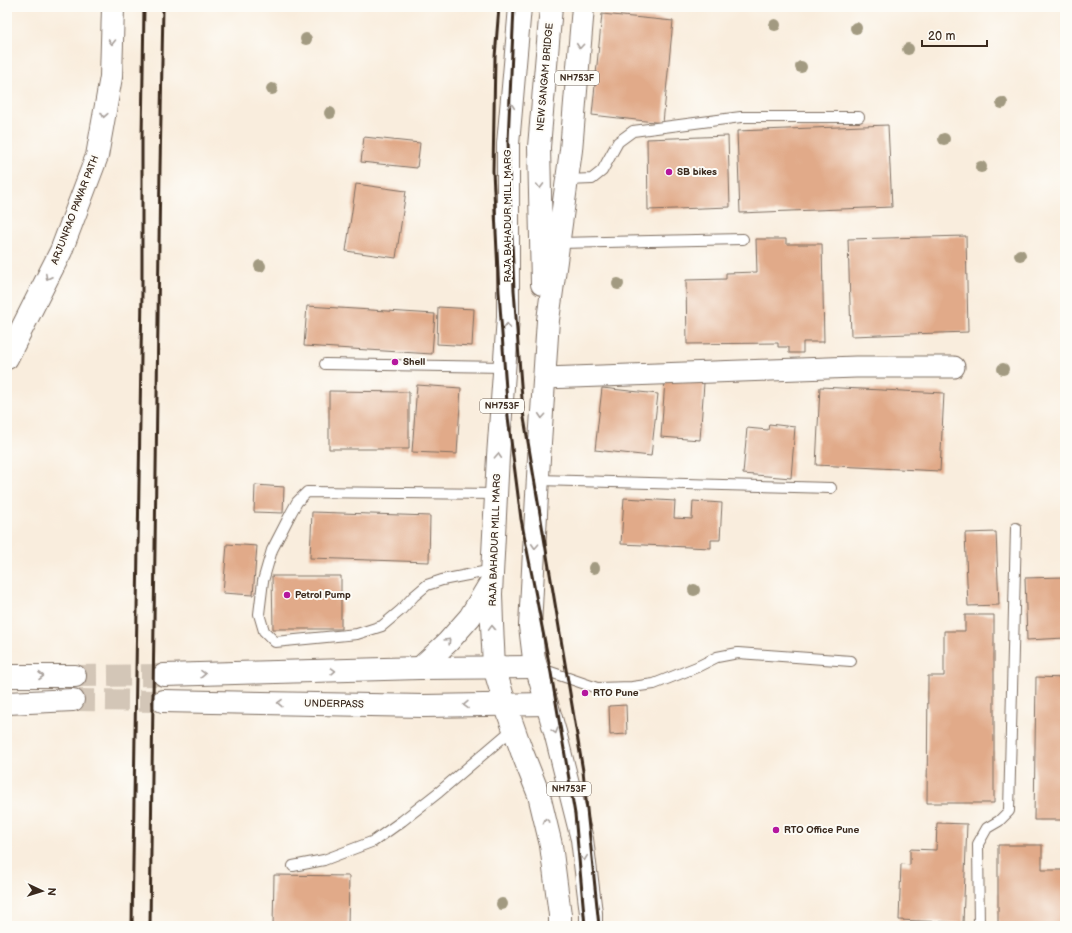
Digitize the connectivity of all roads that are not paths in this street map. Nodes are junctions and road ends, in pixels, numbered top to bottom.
1 (113, 7) edge
2 (520, 7) edge
3 (551, 7) edge
4 (583, 7) edge
5 (859, 117) dead end
6 (567, 180) junction
7 (508, 217) junction
8 (541, 220) junction
9 (743, 239) dead end
10 (559, 242) junction
11 (7, 358) edge
12 (325, 364) dead end
13 (504, 367) junction
14 (954, 367) dead end
15 (545, 378) junction
16 (538, 480) junction
17 (831, 488) dead end
18 (496, 494) junction
19 (1016, 528) dead end
20 (492, 575) junction
21 (851, 661) dead end
22 (494, 667) junction
23 (536, 667) junction
24 (420, 668) junction
25 (164, 675) tunnel mouth
26 (7, 676) edge
27 (75, 676) tunnel mouth
28 (73, 700) tunnel mouth
29 (163, 701) tunnel mouth
30 (7, 703) edge
31 (505, 704) junction
32 (547, 704) junction
33 (514, 728) junction
34 (293, 866) dead end
35 (560, 926) edge
36 (591, 926) edge
37 (979, 926) edge

1 -> 11 main road, ARJUNRAO PAWAR PATH
7 -> 2 main road, RAJA BAHADUR MILL MARG / NH753F
3 -> 8 main road, NEW SANGAM BRIDGE / NH753F
4 -> 6 main road, NH753F
5 - 6 lane
6 - 10 main road, NH753F
7 - 8 main road
13 -> 7 main road, RAJA BAHADUR MILL MARG / NH753F
8 - 15 main road, NH753F
9 - 10 lane
10 - 15 main road, NH753F
12 - 13 lane
18 -> 13 main road, RAJA BAHADUR MILL MARG / NH753F
14 - 15 street
15 -> 16 main road, NH753F
16 - 17 lane
16 -> 23 main road, NH753F
18 - 20 main road, RAJA BAHADUR MILL MARG / NH753F
18 - 20 lane
19 - 37 lane
22 -> 20 main road, RAJA BAHADUR MILL MARG / NH753F
24 -> 20 main road
21 - 23 lane
22 - 23 main road
22 - 24 main road
22 - 31 main road, RAJA BAHADUR MILL MARG / NH753F
23 - 32 main road, NH753F
25 -> 24 main road
26 -> 27 main road
28 - 30 main road
31 -> 29 main road, UNDERPASS
31 - 32 main road, UNDERPASS
31 - 33 main road, RAJA BAHADUR MILL MARG / NH753F
32 -> 36 main road, NH753F
33 - 34 lane
35 -> 33 main road, RAJA BAHADUR MILL MARG / NH753F

